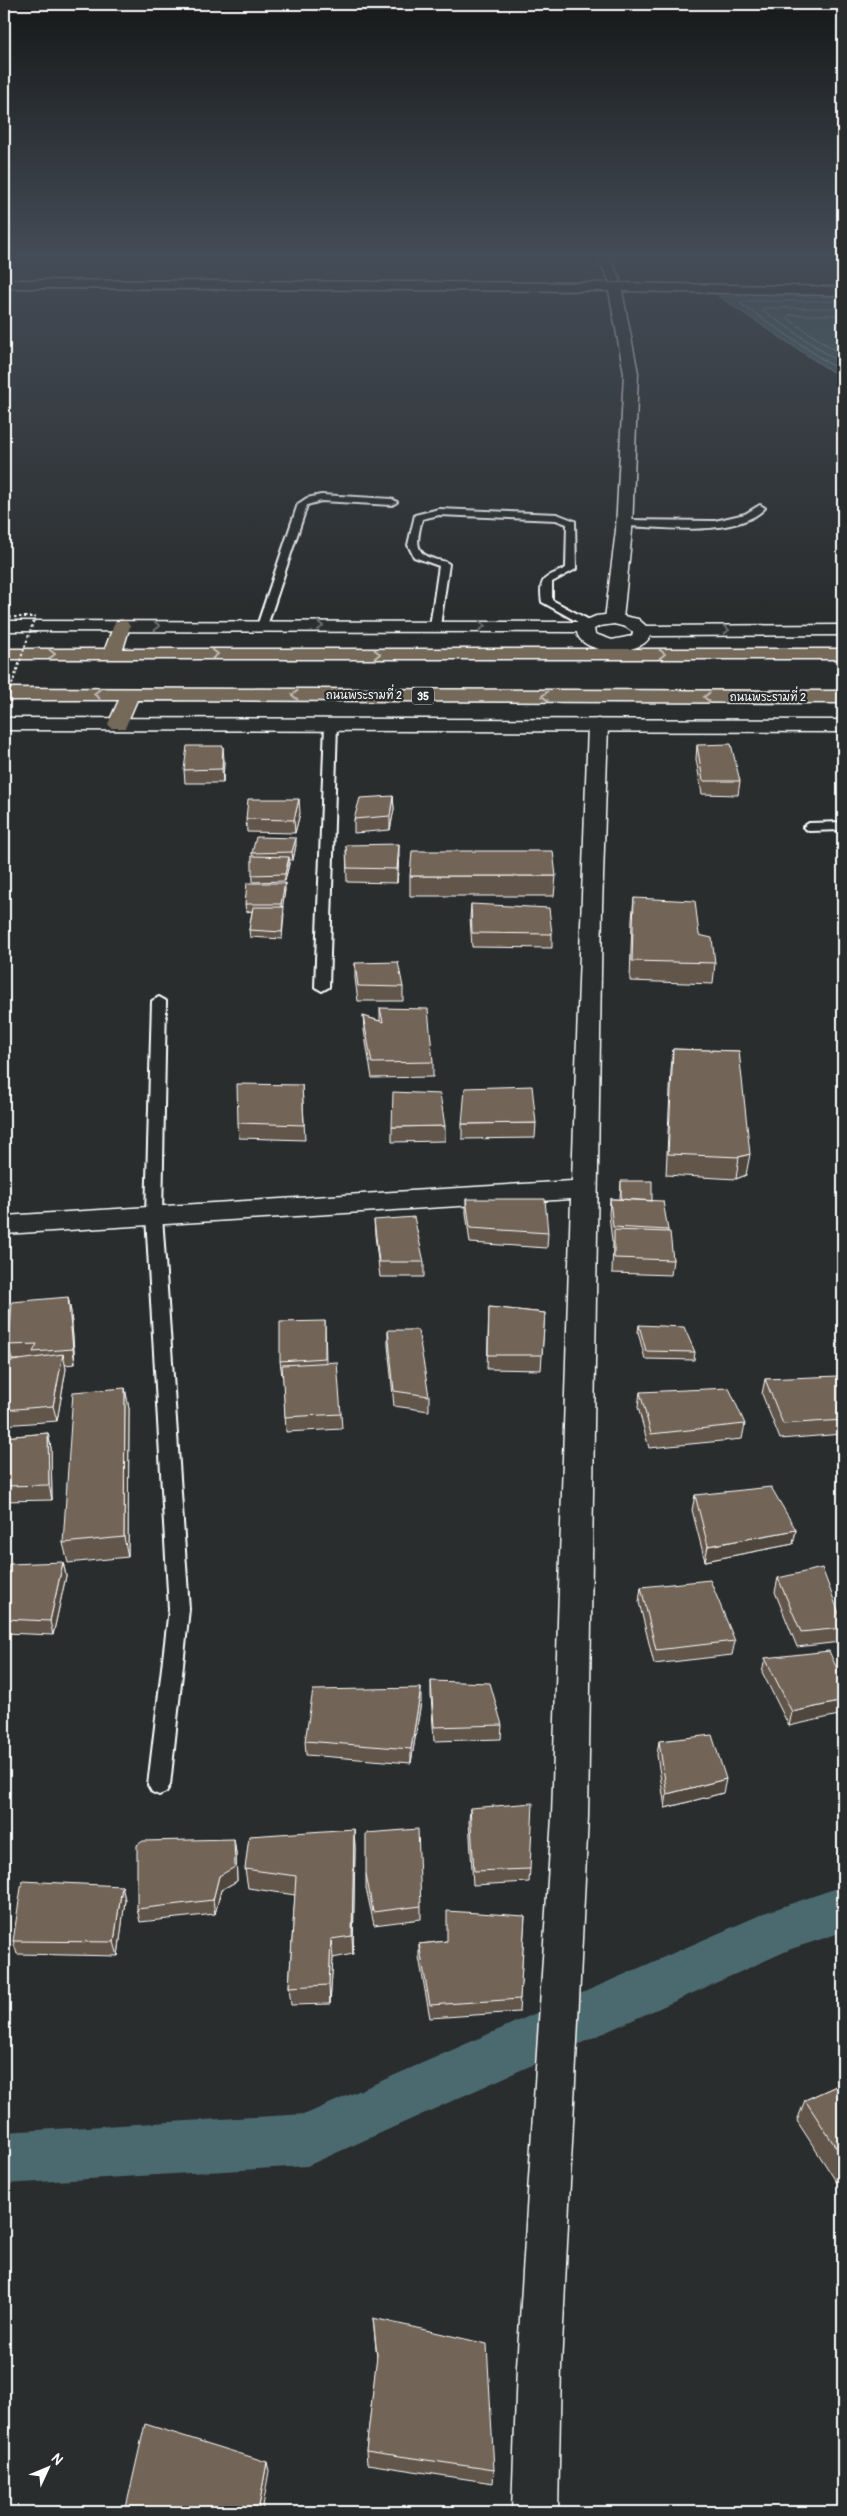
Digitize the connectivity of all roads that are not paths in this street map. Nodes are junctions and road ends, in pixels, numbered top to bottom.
1 (631, 374) edge
2 (392, 502) dead end
3 (760, 508) dead end
4 (624, 522) junction
5 (614, 619) junction
6 (4, 626) edge
7 (121, 626) junction
8 (262, 626) junction
9 (435, 626) junction
10 (587, 626) junction
11 (642, 630) junction
12 (843, 630) edge
13 (624, 649) junction
14 (4, 654) edge
15 (112, 654) junction
16 (843, 654) edge
17 (4, 694) edge
18 (130, 694) junction
19 (843, 697) edge
20 (4, 724) edge
21 (118, 724) junction
22 (331, 724) junction
23 (598, 725) junction
24 (843, 726) edge
25 (843, 826) edge
26 (809, 827) dead end
27 (322, 987) dead end
28 (159, 1001) dead end
29 (584, 1189) junction
30 (154, 1216) junction
31 (4, 1225) edge
32 (159, 1785) dead end
33 (534, 2512) edge

1 - 4 street
2 - 8 lane
3 - 4 lane
4 - 5 street
5 - 10 street
5 - 11 street
6 - 7 street
7 -> 8 street
7 - 15 highway
8 -> 9 street
9 -> 10 street
9 - 10 lane
10 - 13 street
11 -> 12 street
11 - 13 street
15 -> 13 highway
13 -> 16 highway
14 -> 15 highway
18 -> 17 highway, ถนนพระรามที่ 2 / 35
19 -> 18 highway, ถนนพระรามที่ 2 / 35
18 - 21 highway
20 - 21 street
21 - 22 street
22 - 23 street
22 - 27 lane
23 - 24 street
23 - 29 street
25 - 26 lane
28 - 30 lane
29 - 30 street
29 - 33 street
30 - 31 street
30 - 32 lane

